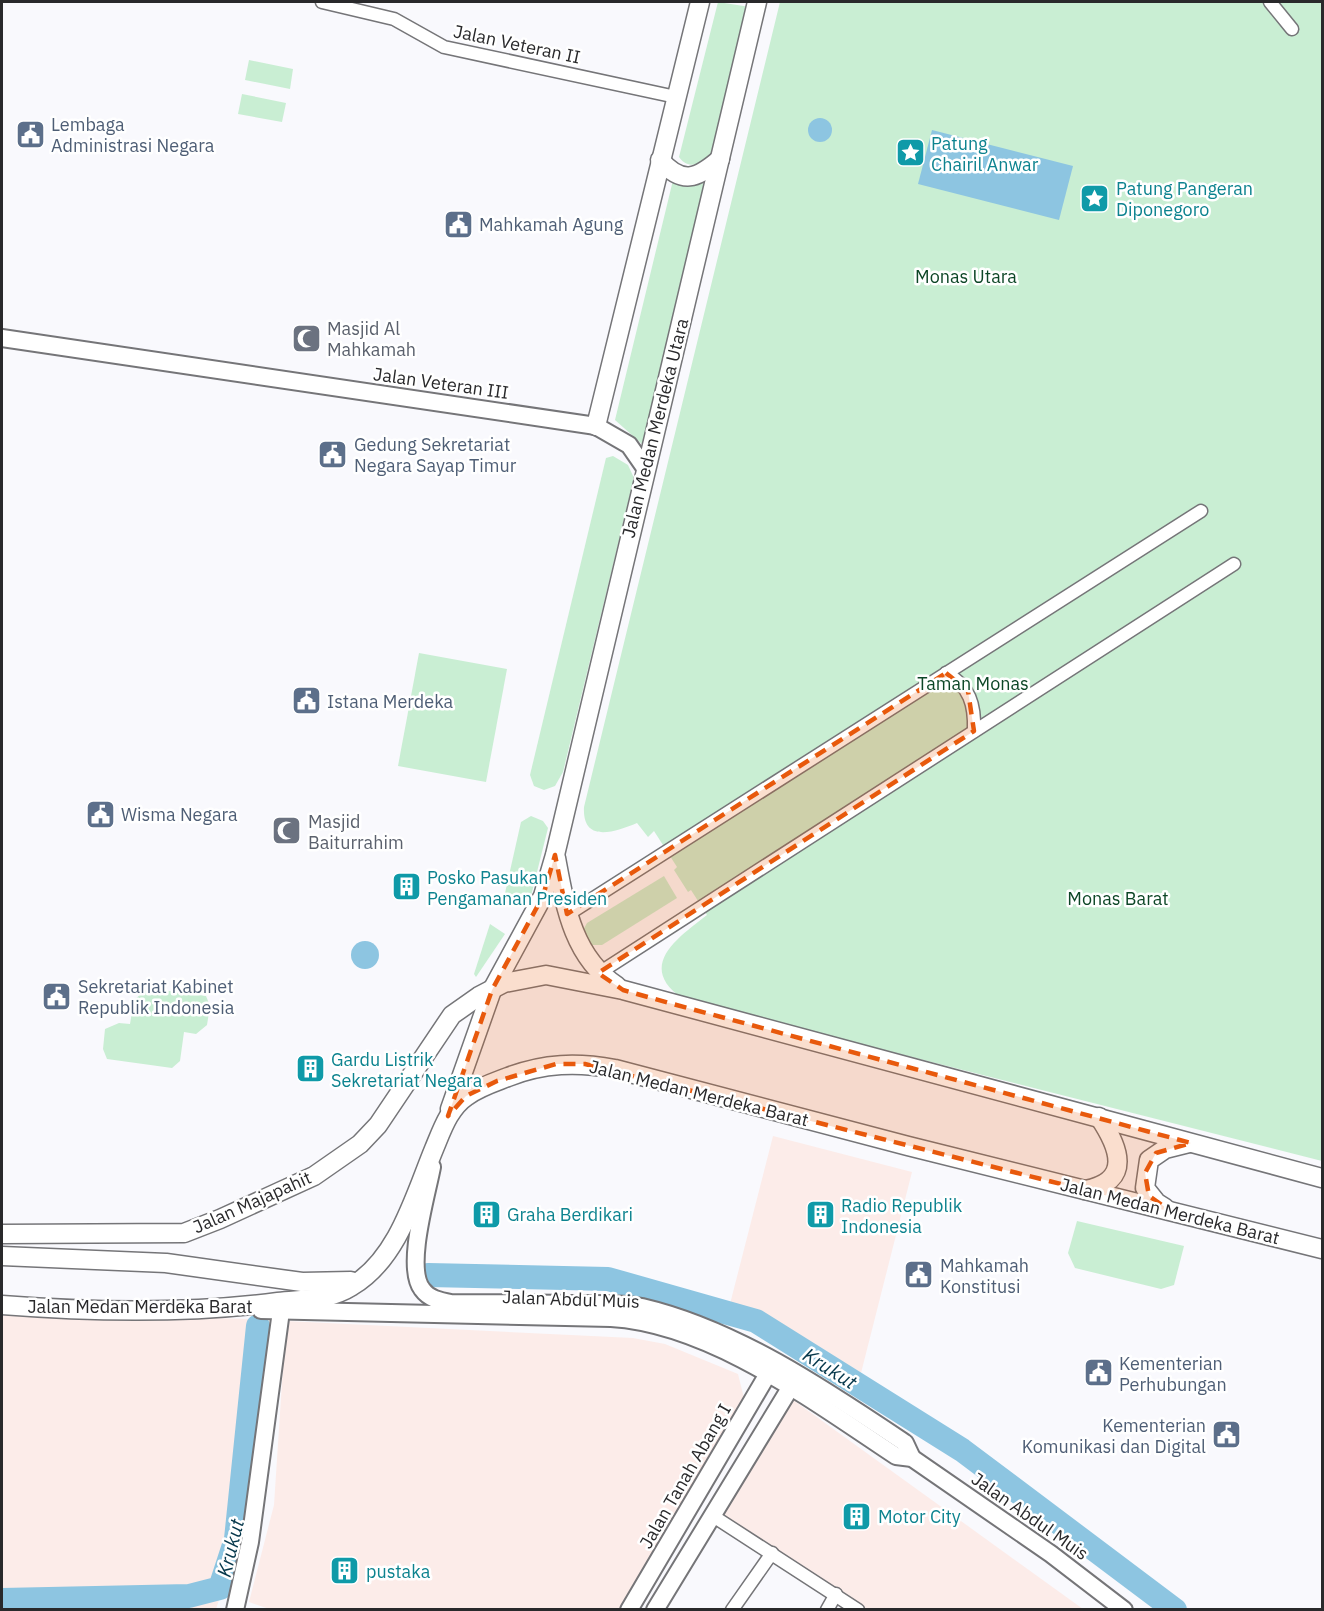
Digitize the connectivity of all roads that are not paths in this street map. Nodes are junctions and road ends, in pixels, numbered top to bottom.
1 (322, 2) edge
2 (700, 2) edge
3 (757, 2) edge
4 (1270, 2) edge
5 (1292, 29) dead end
6 (676, 97) junction
7 (660, 159) junction
8 (720, 159) junction
9 (2, 338) edge
10 (596, 426) junction
11 (645, 468) junction
12 (1201, 511) dead end
13 (1234, 564) dead end
14 (946, 674) junction
15 (974, 731) junction
16 (555, 855) junction
17 (567, 915) junction
18 (599, 973) junction
19 (492, 990) junction
20 (623, 990) junction
21 (448, 1116) junction
22 (1099, 1117) junction
23 (437, 1142) junction
24 (1191, 1143) junction
25 (1323, 1178) edge
26 (1084, 1190) junction
27 (1172, 1212) junction
28 (2, 1234) edge
29 (1323, 1249) edge
30 (2, 1256) edge
31 (364, 1278) junction
32 (2, 1305) edge
33 (230, 1309) junction
34 (281, 1311) junction
35 (771, 1369) junction
36 (794, 1381) junction
37 (713, 1516) junction
38 (772, 1553) junction
39 (836, 1594) junction
40 (235, 1610) edge
41 (629, 1610) edge
42 (655, 1610) edge
43 (732, 1610) edge
44 (827, 1610) edge
45 (858, 1610) edge
46 (1124, 1610) edge

1 - 6 street, Jalan Veteran II
2 - 6 main road
3 - 8 main road, Jalan Medan Merdeka Utara
4 - 5 street
6 - 7 main road
7 - 8 main road
7 - 10 main road
8 - 11 main road, Jalan Medan Merdeka Utara
9 - 10 street, Jalan Veteran III
10 - 11 street, Jalan Veteran III
11 - 16 main road, Jalan Medan Merdeka Utara
12 - 14 street
13 - 15 street
14 - 15 street
14 - 17 street
15 - 18 street
16 - 17 main road
16 - 19 main road, Jalan Majapahit
17 - 18 main road
18 - 20 main road
19 - 20 main road
19 - 21 main road, Jalan Majapahit
19 - 28 main road, Jalan Majapahit
20 - 22 main road
21 - 23 main road, Jalan Medan Merdeka Barat
21 - 26 main road, Jalan Medan Merdeka Barat
22 - 24 main road
22 - 26 main road
23 - 31 main road, Jalan Medan Merdeka Barat
23 - 35 street, Jalan Abdul Muis
24 - 25 main road
24 - 27 main road
26 - 27 main road, Jalan Medan Merdeka Barat
27 - 29 main road, Jalan Medan Merdeka Barat
30 - 31 main road
31 - 33 main road, Jalan Medan Merdeka Barat
32 - 33 main road, Jalan Medan Merdeka Barat
33 - 34 street, Jalan Abdul Muis
34 - 35 street, Jalan Abdul Muis
34 - 40 street
35 - 36 street, Jalan Abdul Muis
35 - 41 street, Jalan Tanah Abang I
36 - 37 street
36 - 46 street, Jalan Abdul Muis
37 - 38 street
37 - 42 street
38 - 39 street
38 - 43 street
39 - 44 street
39 - 45 street

